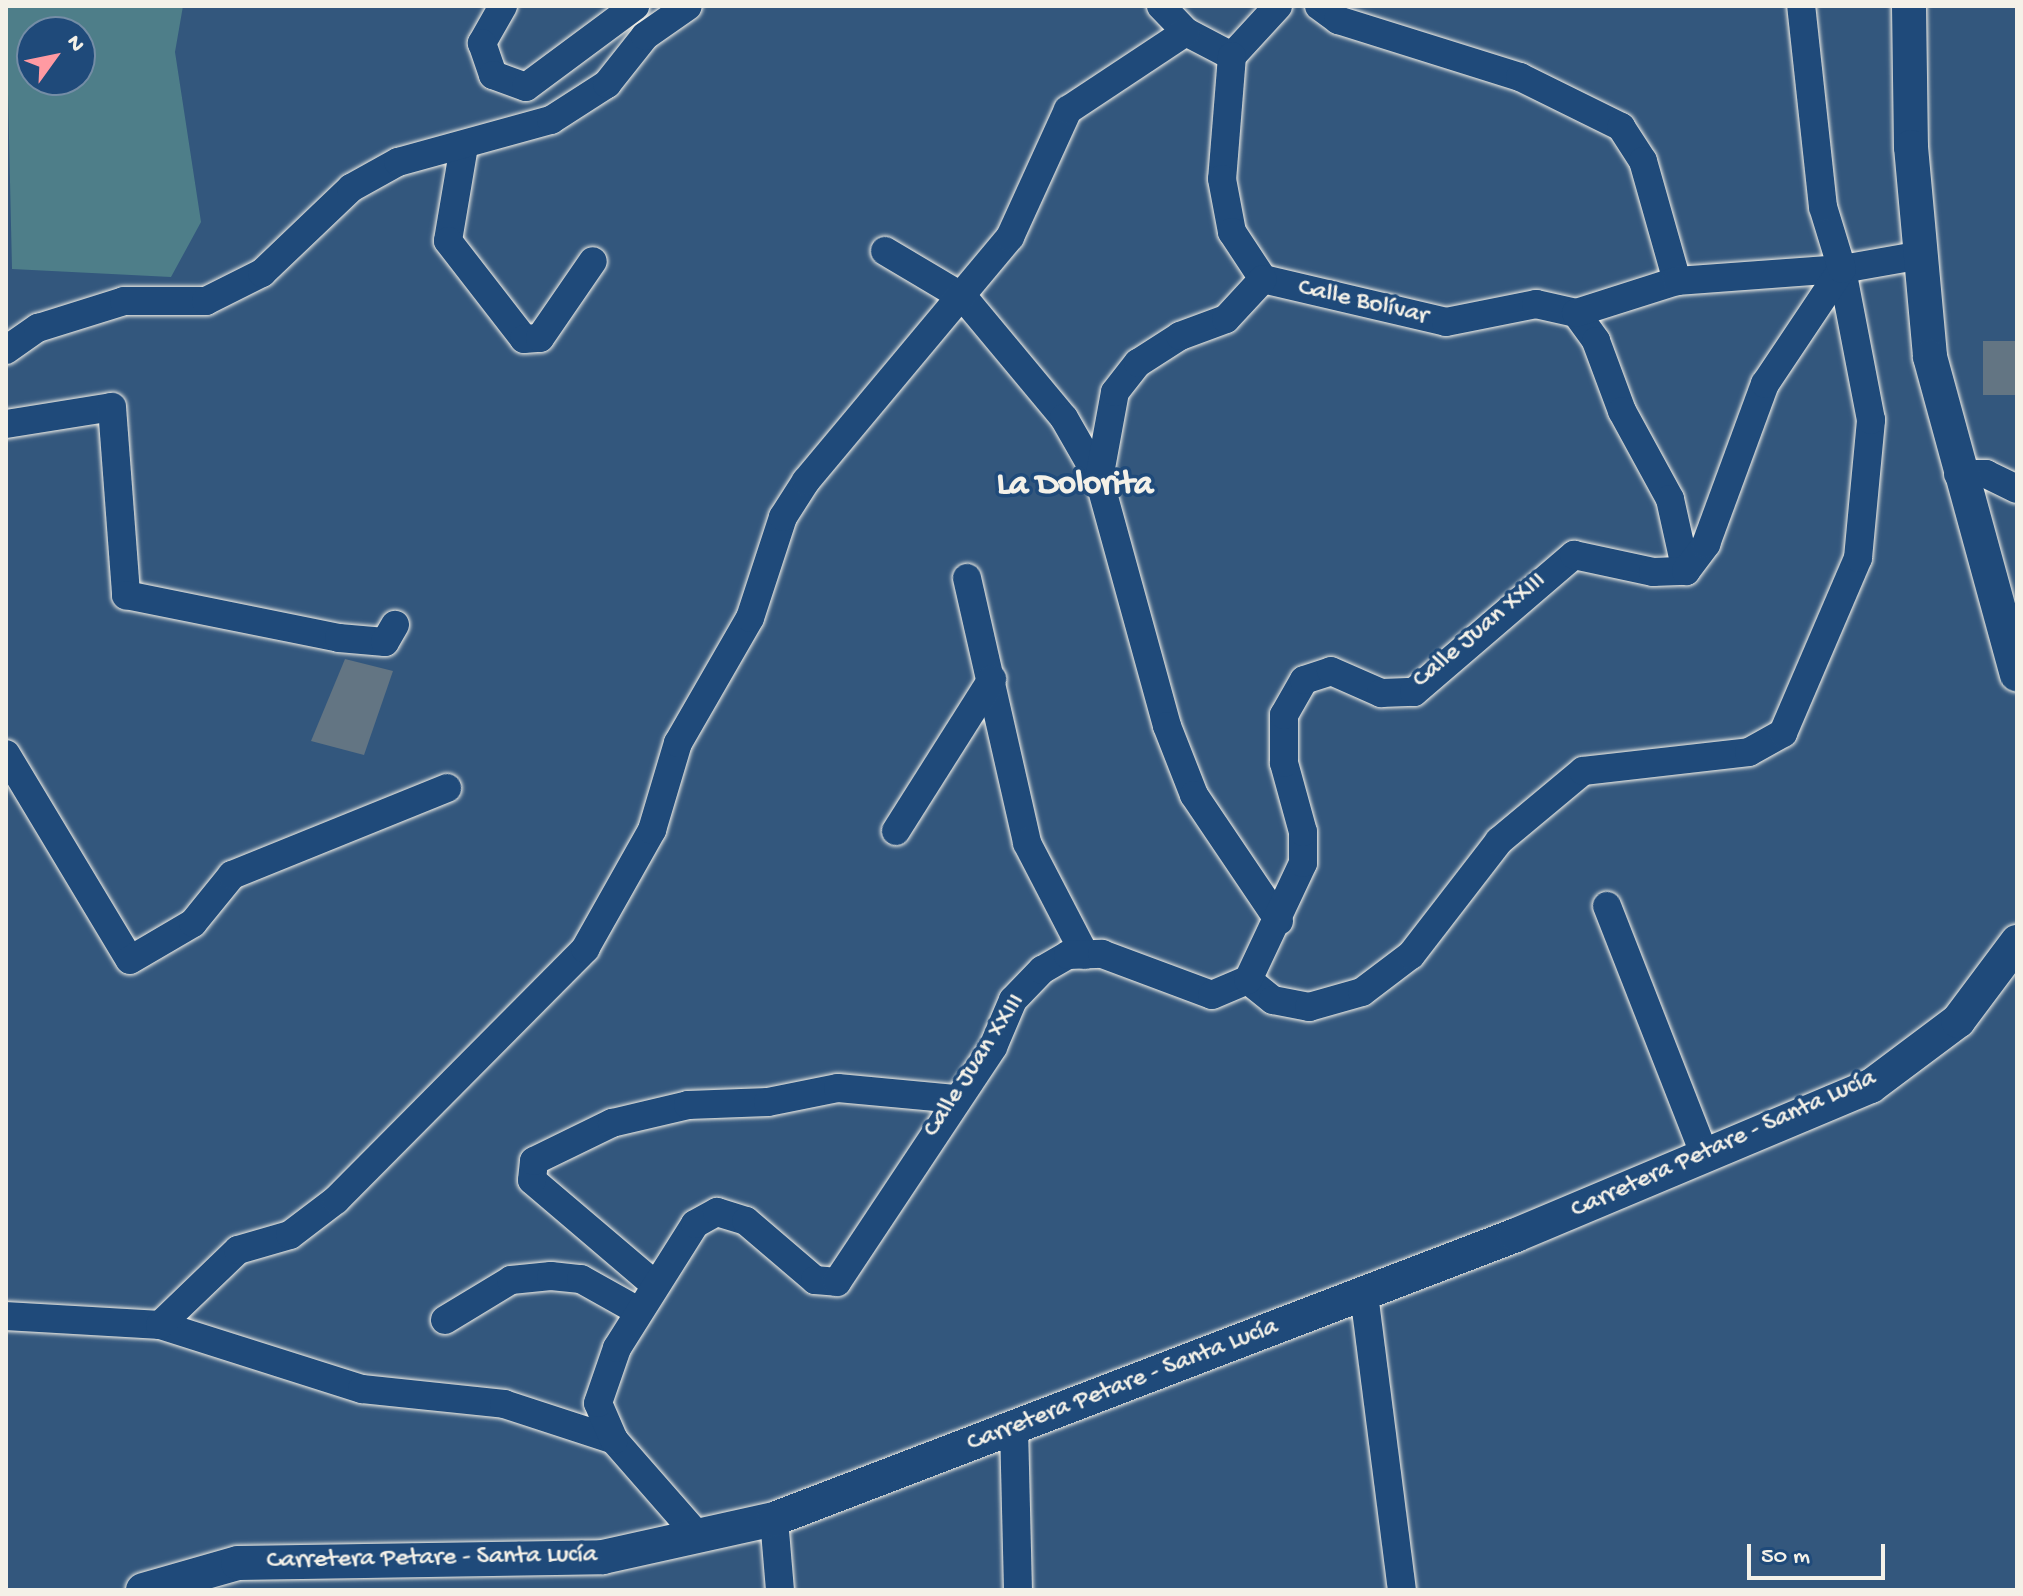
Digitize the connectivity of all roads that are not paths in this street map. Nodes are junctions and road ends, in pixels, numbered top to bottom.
1 (503, 6) edge
2 (635, 6) edge
3 (688, 6) edge
4 (1161, 6) edge
5 (1278, 6) edge
6 (1319, 6) edge
7 (1801, 6) edge
8 (1909, 6) edge
9 (1186, 32) junction
10 (1232, 56) junction
11 (464, 146) junction
12 (885, 251) dead end
13 (1921, 255) junction
14 (593, 261) dead end
15 (1842, 269) junction
16 (1263, 279) junction
17 (1677, 281) junction
18 (964, 298) junction
19 (1576, 313) junction
20 (6, 350) edge
21 (6, 424) edge
22 (1958, 474) junction
23 (1099, 479) junction
24 (2017, 489) edge
25 (1686, 571) junction
26 (967, 578) dead end
27 (395, 625) dead end
28 (2017, 674) edge
29 (992, 679) junction
30 (6, 754) edge
31 (447, 788) dead end
32 (896, 831) dead end
33 (1607, 906) dead end
34 (1279, 921) junction
35 (2017, 942) edge
36 (1085, 955) junction
37 (1248, 980) junction
38 (957, 1099) junction
39 (1705, 1156) junction
40 (654, 1284) junction
41 (1364, 1294) junction
42 (638, 1311) junction
43 (6, 1316) edge
44 (445, 1320) dead end
45 (160, 1325) junction
46 (1014, 1427) junction
47 (614, 1440) junction
48 (774, 1519) junction
49 (698, 1536) junction
50 (143, 1590) edge
51 (780, 1590) edge
52 (1018, 1590) edge
53 (1402, 1590) edge

1 - 2 street
3 - 11 street
4 - 9 street
5 - 10 street
6 - 17 street
7 - 15 street
8 - 13 main road
9 - 10 street
9 - 18 street
10 - 16 street, Calle Bolívar
11 - 14 street
11 - 20 street
12 - 18 street
13 - 15 street
13 - 22 main road
15 - 17 street
15 - 25 street
15 - 37 street
16 - 19 street, Calle Bolívar
16 - 23 street
17 - 19 street
18 - 23 street
18 - 45 street
19 - 25 street
21 - 27 street
22 - 24 street
22 - 28 main road
23 - 34 street
25 - 34 street, Calle Juan XXIII
26 - 29 street
29 - 32 street
29 - 36 street
30 - 31 street
33 - 39 street
34 - 37 street, Calle Juan XXIII
35 - 39 main road, Carretera Petare - Santa Lucía
36 - 37 street, Calle Juan XXIII
36 - 38 street, Calle Juan XXIII
38 - 40 street, Calle Juan XXIII
38 - 40 street
39 - 41 main road, Carretera Petare - Santa Lucía
40 - 42 street, Calle Juan XXIII
41 - 46 main road, Carretera Petare - Santa Lucía
41 - 53 street
42 - 44 street
42 - 47 street, Calle Juan XXIII
43 - 45 street
45 - 47 street
46 - 48 main road, Carretera Petare - Santa Lucía
46 - 52 street
47 - 49 street, Calle Juan XXIII
48 - 49 main road, Carretera Petare - Santa Lucía
48 - 51 street
49 - 50 main road, Carretera Petare - Santa Lucía

